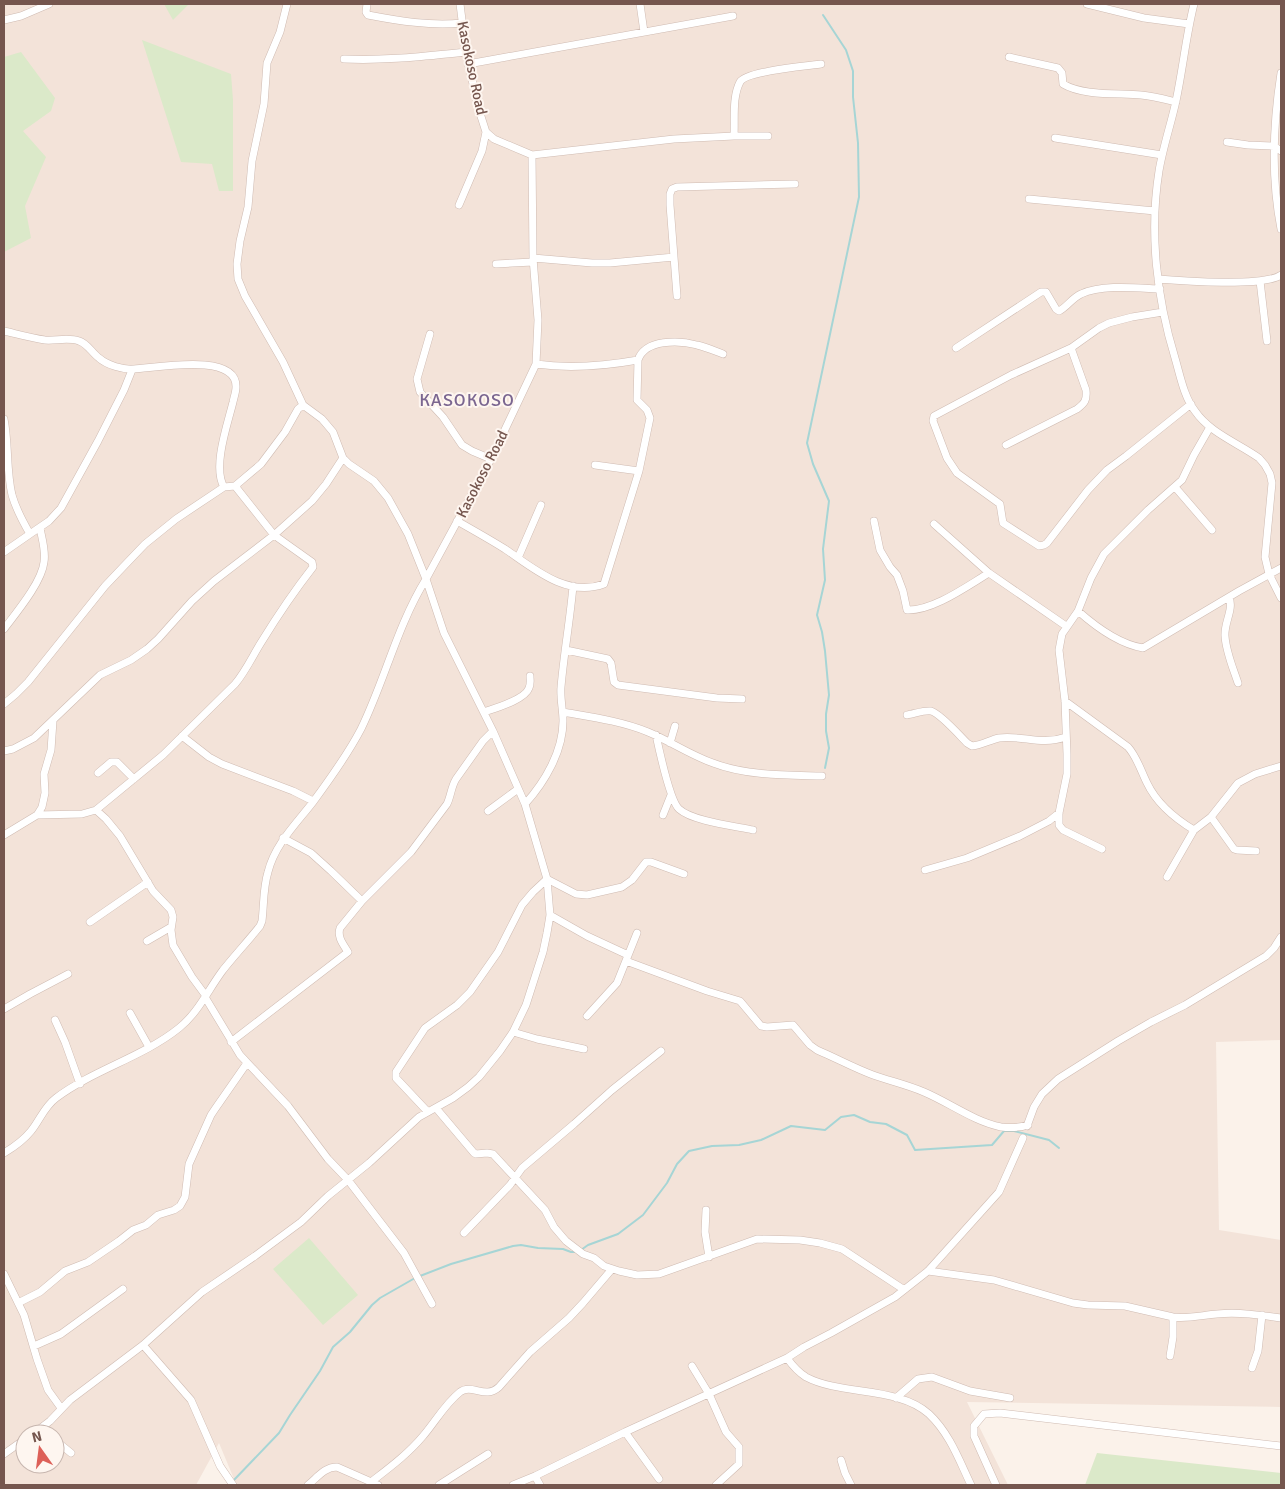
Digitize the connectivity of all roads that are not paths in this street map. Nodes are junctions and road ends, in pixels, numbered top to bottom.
1 (49, 4) edge
2 (287, 4) edge
3 (367, 4) edge
4 (460, 4) edge
5 (640, 4) edge
6 (1087, 4) edge
7 (1194, 4) edge
8 (733, 16) dead end
9 (4, 20) edge
10 (462, 23) junction
11 (1189, 24) junction
12 (644, 32) junction
13 (466, 52) junction
14 (1009, 56) dead end
15 (344, 59) dead end
16 (468, 64) junction
17 (821, 64) dead end
18 (1281, 73) edge
19 (1280, 94) edge
20 (1176, 102) junction
21 (486, 132) junction
22 (734, 136) junction
23 (768, 136) dead end
24 (1055, 138) dead end
25 (1227, 142) dead end
26 (1274, 146) junction
27 (1281, 151) edge
28 (532, 155) junction
29 (1162, 155) junction
30 (795, 184) dead end
31 (1030, 199) dead end
32 (459, 205) dead end
33 (1155, 211) junction
34 (1281, 229) edge
35 (674, 257) junction
36 (533, 260) junction
37 (496, 264) dead end
38 (1281, 275) edge
39 (1158, 279) junction
40 (1260, 281) junction
41 (1160, 289) junction
42 (677, 296) dead end
43 (1163, 312) junction
44 (4, 331) edge
45 (430, 334) dead end
46 (1267, 341) dead end
47 (956, 348) dead end
48 (1071, 348) junction
49 (723, 354) dead end
50 (638, 360) junction
51 (536, 364) junction
52 (132, 370) junction
53 (1191, 404) junction
54 (303, 405) junction
55 (4, 418) edge
56 (1210, 427) junction
57 (1006, 445) dead end
58 (6, 449) edge
59 (343, 458) junction
60 (491, 459) junction
61 (595, 465) dead end
62 (640, 470) junction
63 (235, 486) junction
64 (224, 487) junction
65 (1175, 487) junction
66 (541, 505) dead end
67 (457, 521) junction
68 (874, 521) dead end
69 (934, 524) dead end
70 (40, 528) junction
71 (1212, 530) dead end
72 (30, 534) junction
73 (274, 536) junction
74 (4, 552) edge
75 (518, 558) junction
76 (1281, 568) edge
77 (988, 573) junction
78 (1269, 574) junction
79 (426, 579) junction
80 (573, 586) junction
81 (1229, 596) junction
82 (1281, 598) edge
83 (1078, 611) junction
84 (1066, 626) junction
85 (4, 629) edge
86 (566, 650) junction
87 (530, 676) dead end
88 (1238, 683) dead end
89 (742, 699) dead end
90 (1065, 701) junction
91 (4, 704) edge
92 (484, 712) junction
93 (563, 712) junction
94 (907, 716) dead end
95 (53, 721) junction
96 (675, 726) dead end
97 (493, 731) junction
98 (656, 735) junction
99 (182, 736) junction
100 (1066, 737) junction
101 (670, 743) junction
102 (4, 751) edge
103 (1281, 766) edge
104 (98, 773) dead end
105 (822, 776) dead end
106 (134, 779) junction
107 (518, 790) junction
108 (671, 795) junction
109 (313, 801) junction
110 (525, 804) junction
111 (96, 810) junction
112 (488, 811) dead end
113 (1059, 812) junction
114 (37, 815) junction
115 (663, 815) dead end
116 (1211, 818) junction
117 (753, 830) dead end
118 (1194, 830) junction
119 (4, 835) edge
120 (283, 838) junction
121 (1102, 849) dead end
122 (1256, 851) dead end
123 (925, 870) dead end
124 (684, 874) dead end
125 (1167, 878) dead end
126 (547, 879) junction
127 (148, 882) junction
128 (362, 902) junction
129 (550, 915) junction
130 (90, 922) dead end
131 (171, 926) junction
132 (636, 933) dead end
133 (1281, 937) edge
134 (147, 941) dead end
135 (627, 958) junction
136 (68, 974) dead end
137 (205, 997) junction
138 (4, 1009) edge
139 (130, 1013) dead end
140 (587, 1016) dead end
141 (55, 1020) dead end
142 (513, 1032) junction
143 (231, 1042) junction
144 (150, 1047) junction
145 (584, 1049) dead end
146 (661, 1051) dead end
147 (247, 1063) junction
148 (80, 1084) junction
149 (436, 1108) junction
150 (427, 1112) junction
151 (1023, 1138) dead end
152 (4, 1153) edge
153 (515, 1177) junction
154 (348, 1180) junction
155 (706, 1210) dead end
156 (464, 1232) dead end
157 (709, 1257) junction
158 (612, 1269) junction
159 (928, 1272) junction
160 (4, 1274) edge
161 (123, 1289) dead end
162 (903, 1289) junction
163 (18, 1303) junction
164 (432, 1304) dead end
165 (1262, 1315) junction
166 (1173, 1317) junction
167 (1281, 1318) edge
168 (143, 1345) junction
169 (34, 1346) junction
170 (1170, 1356) dead end
171 (787, 1358) junction
172 (692, 1366) dead end
173 (1252, 1368) dead end
174 (906, 1389) junction
175 (709, 1394) junction
176 (896, 1398) junction
177 (1010, 1398) dead end
178 (908, 1400) junction
179 (60, 1408) junction
180 (49, 1424) edge
181 (625, 1432) junction
182 (15, 1446) edge
183 (1281, 1446) edge
184 (65, 1449) edge
185 (70, 1453) dead end
186 (4, 1454) edge
187 (488, 1454) dead end
188 (842, 1460) dead end
189 (535, 1476) junction
190 (659, 1480) dead end
191 (230, 1482) edge
192 (375, 1484) edge
193 (221, 1485) edge
194 (308, 1485) edge
195 (439, 1485) edge
196 (513, 1485) edge
197 (540, 1485) edge
198 (716, 1485) edge
199 (851, 1485) edge
200 (971, 1485) edge
201 (996, 1485) edge

1 - 9 street
2 - 54 street
3 - 10 street
4 - 10 street, Kasokoso Road
5 - 12 street
6 - 11 street
7 - 11 street
8 - 12 street
10 - 13 street, Kasokoso Road
11 - 20 street
12 - 16 street
13 - 15 street
13 - 16 street, Kasokoso Road
14 - 20 street
16 - 21 street, Kasokoso Road
17 - 22 street
18 - 19 street
19 - 26 street
20 - 29 street
21 - 28 street, Kasokoso Road
21 - 32 street
22 - 23 street
22 - 28 street
24 - 29 street
25 - 26 street
26 - 27 street
26 - 34 street
28 - 36 street, Kasokoso Road
29 - 33 street
30 - 35 street
31 - 33 street
33 - 39 street
35 - 36 street
35 - 42 street
36 - 37 street
36 - 51 street, Kasokoso Road
38 - 40 street
39 - 40 street
39 - 41 street
40 - 46 street
41 - 43 street
41 - 47 street
43 - 48 street
43 - 53 street
44 - 52 street
45 - 60 street
48 - 53 street
48 - 57 street
49 - 50 street
50 - 51 street
50 - 62 street
51 - 60 street, Kasokoso Road
52 - 64 street
52 - 70 street
53 - 56 street
54 - 59 street
54 - 63 street
55 - 58 street
56 - 65 street
56 - 78 street
58 - 72 street
59 - 73 street
59 - 79 street
60 - 67 street, Kasokoso Road
61 - 62 street
62 - 80 street
63 - 64 street
63 - 73 street
64 - 91 street
65 - 71 street
65 - 83 street
66 - 75 street
67 - 75 street
67 - 79 street, Kasokoso Road
68 - 77 street
69 - 77 street
70 - 72 street
70 - 85 street
72 - 74 street
73 - 95 street
73 - 99 street
75 - 80 street
76 - 78 street
77 - 84 street
78 - 81 street
78 - 82 street
79 - 92 street
79 - 109 street, Kasokoso Road
80 - 86 street
81 - 83 street
81 - 88 street
83 - 84 street
84 - 90 street
86 - 89 street
86 - 93 street
87 - 92 street
90 - 100 street
90 - 118 street
92 - 97 street
93 - 98 street
93 - 110 street
94 - 100 street
95 - 102 street
95 - 114 street
96 - 101 street
97 - 107 street
97 - 128 street
98 - 101 street
98 - 108 street
99 - 106 street
99 - 109 street
100 - 113 street
101 - 105 street
103 - 116 street
104 - 106 street
106 - 111 street
107 - 110 street
107 - 112 street
108 - 115 street
108 - 117 street
109 - 120 street, Kasokoso Road
110 - 126 street
111 - 114 street
111 - 127 street
113 - 121 street
113 - 123 street
114 - 119 street
116 - 118 street
116 - 122 street
118 - 125 street
120 - 128 street
120 - 137 street, Kasokoso Road
124 - 126 street
126 - 129 street
126 - 150 street
127 - 130 street
127 - 131 street
128 - 143 street
129 - 135 street
129 - 142 street
131 - 134 street
131 - 137 street
132 - 135 street
133 - 135 street
135 - 140 street
136 - 138 street
137 - 143 street
137 - 144 street, Kasokoso Road
139 - 144 street
141 - 148 street
142 - 145 street
142 - 149 street
143 - 147 street
144 - 148 street, Kasokoso Road
146 - 153 street
147 - 154 street
147 - 163 street
148 - 152 street, Kasokoso Road
149 - 150 street
149 - 153 street
150 - 154 street
151 - 159 street
153 - 156 street
153 - 158 street
154 - 164 street
154 - 168 street
155 - 157 street
157 - 158 street
157 - 162 street
158 - 192 street
159 - 162 street
159 - 166 street
160 - 163 street
161 - 169 street
162 - 171 street
163 - 169 street
165 - 166 street
165 - 167 street
165 - 173 street
166 - 170 street
168 - 179 street
168 - 191 street
169 - 179 street
171 - 175 street
171 - 176 street
172 - 175 street
174 - 176 street
174 - 177 street
174 - 178 street
175 - 181 street
175 - 198 street
176 - 178 street
178 - 200 street
179 - 180 street
181 - 189 street
181 - 190 street
182 - 186 street
183 - 201 street
184 - 185 street
187 - 195 street
188 - 199 street
189 - 196 street
189 - 197 street
191 - 193 street
192 - 194 street

